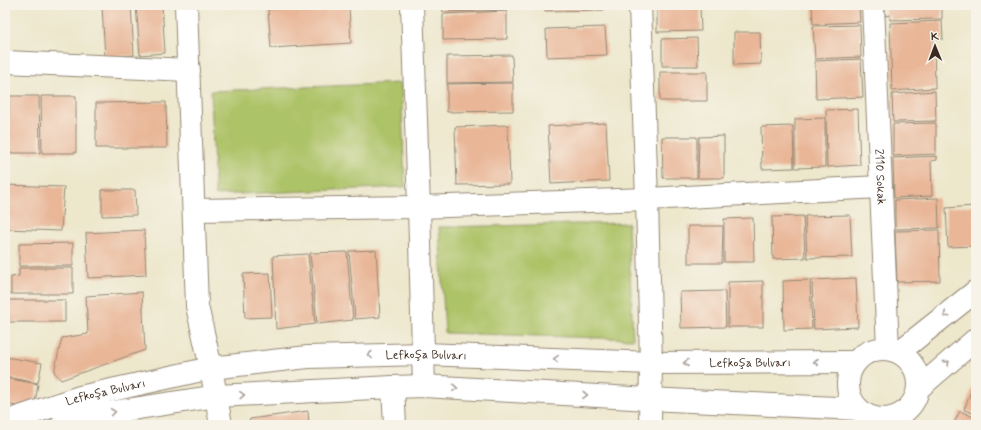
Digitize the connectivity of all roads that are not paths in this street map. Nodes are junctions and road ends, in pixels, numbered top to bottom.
1 (186, 5) edge
2 (412, 5) edge
3 (640, 5) edge
4 (873, 5) edge
5 (5, 62) edge
6 (188, 70) junction
7 (880, 187) junction
8 (647, 199) junction
9 (419, 207) junction
10 (194, 210) junction
11 (976, 291) edge
12 (976, 339) edge
13 (894, 350) junction
14 (424, 354) junction
15 (855, 362) junction
16 (651, 363) junction
17 (212, 368) junction
18 (393, 386) junction
19 (424, 386) junction
20 (217, 396) junction
21 (649, 399) junction
22 (912, 406) edge
23 (861, 416) edge
24 (87, 420) edge
25 (5, 422) edge
26 (62, 425) edge
27 (221, 425) edge
28 (395, 425) edge
29 (650, 425) edge

1 - 6 street
2 - 9 street
3 - 8 street
4 - 7 street, 2110 Sokak
5 - 6 street
6 - 10 street
7 - 8 street
7 - 13 street, 2110 Sokak
8 - 9 street
8 - 16 street
9 - 10 street
9 - 14 street
10 - 17 street
11 -> 13 street
22 -> 12 street
13 - 15 street
13 - 22 street
16 -> 14 street, Lefkoşa Bulvarı
14 -> 17 street, Lefkoşa Bulvarı
14 - 19 street
15 -> 16 street, Lefkoşa Bulvarı
15 - 23 street
16 - 21 street
17 - 20 street
17 - 25 street, Lefkoşa Bulvarı
18 - 19 street, Lefkoşa Bulvarı
20 -> 18 street, Lefkoşa Bulvarı
18 - 28 street
19 -> 21 street, Lefkoşa Bulvarı
24 -> 20 street, Lefkoşa Bulvarı
20 - 27 street
21 - 23 street, Lefkoşa Bulvarı
21 - 29 street
22 - 23 street
24 - 26 street, Lefkoşa Bulvarı

